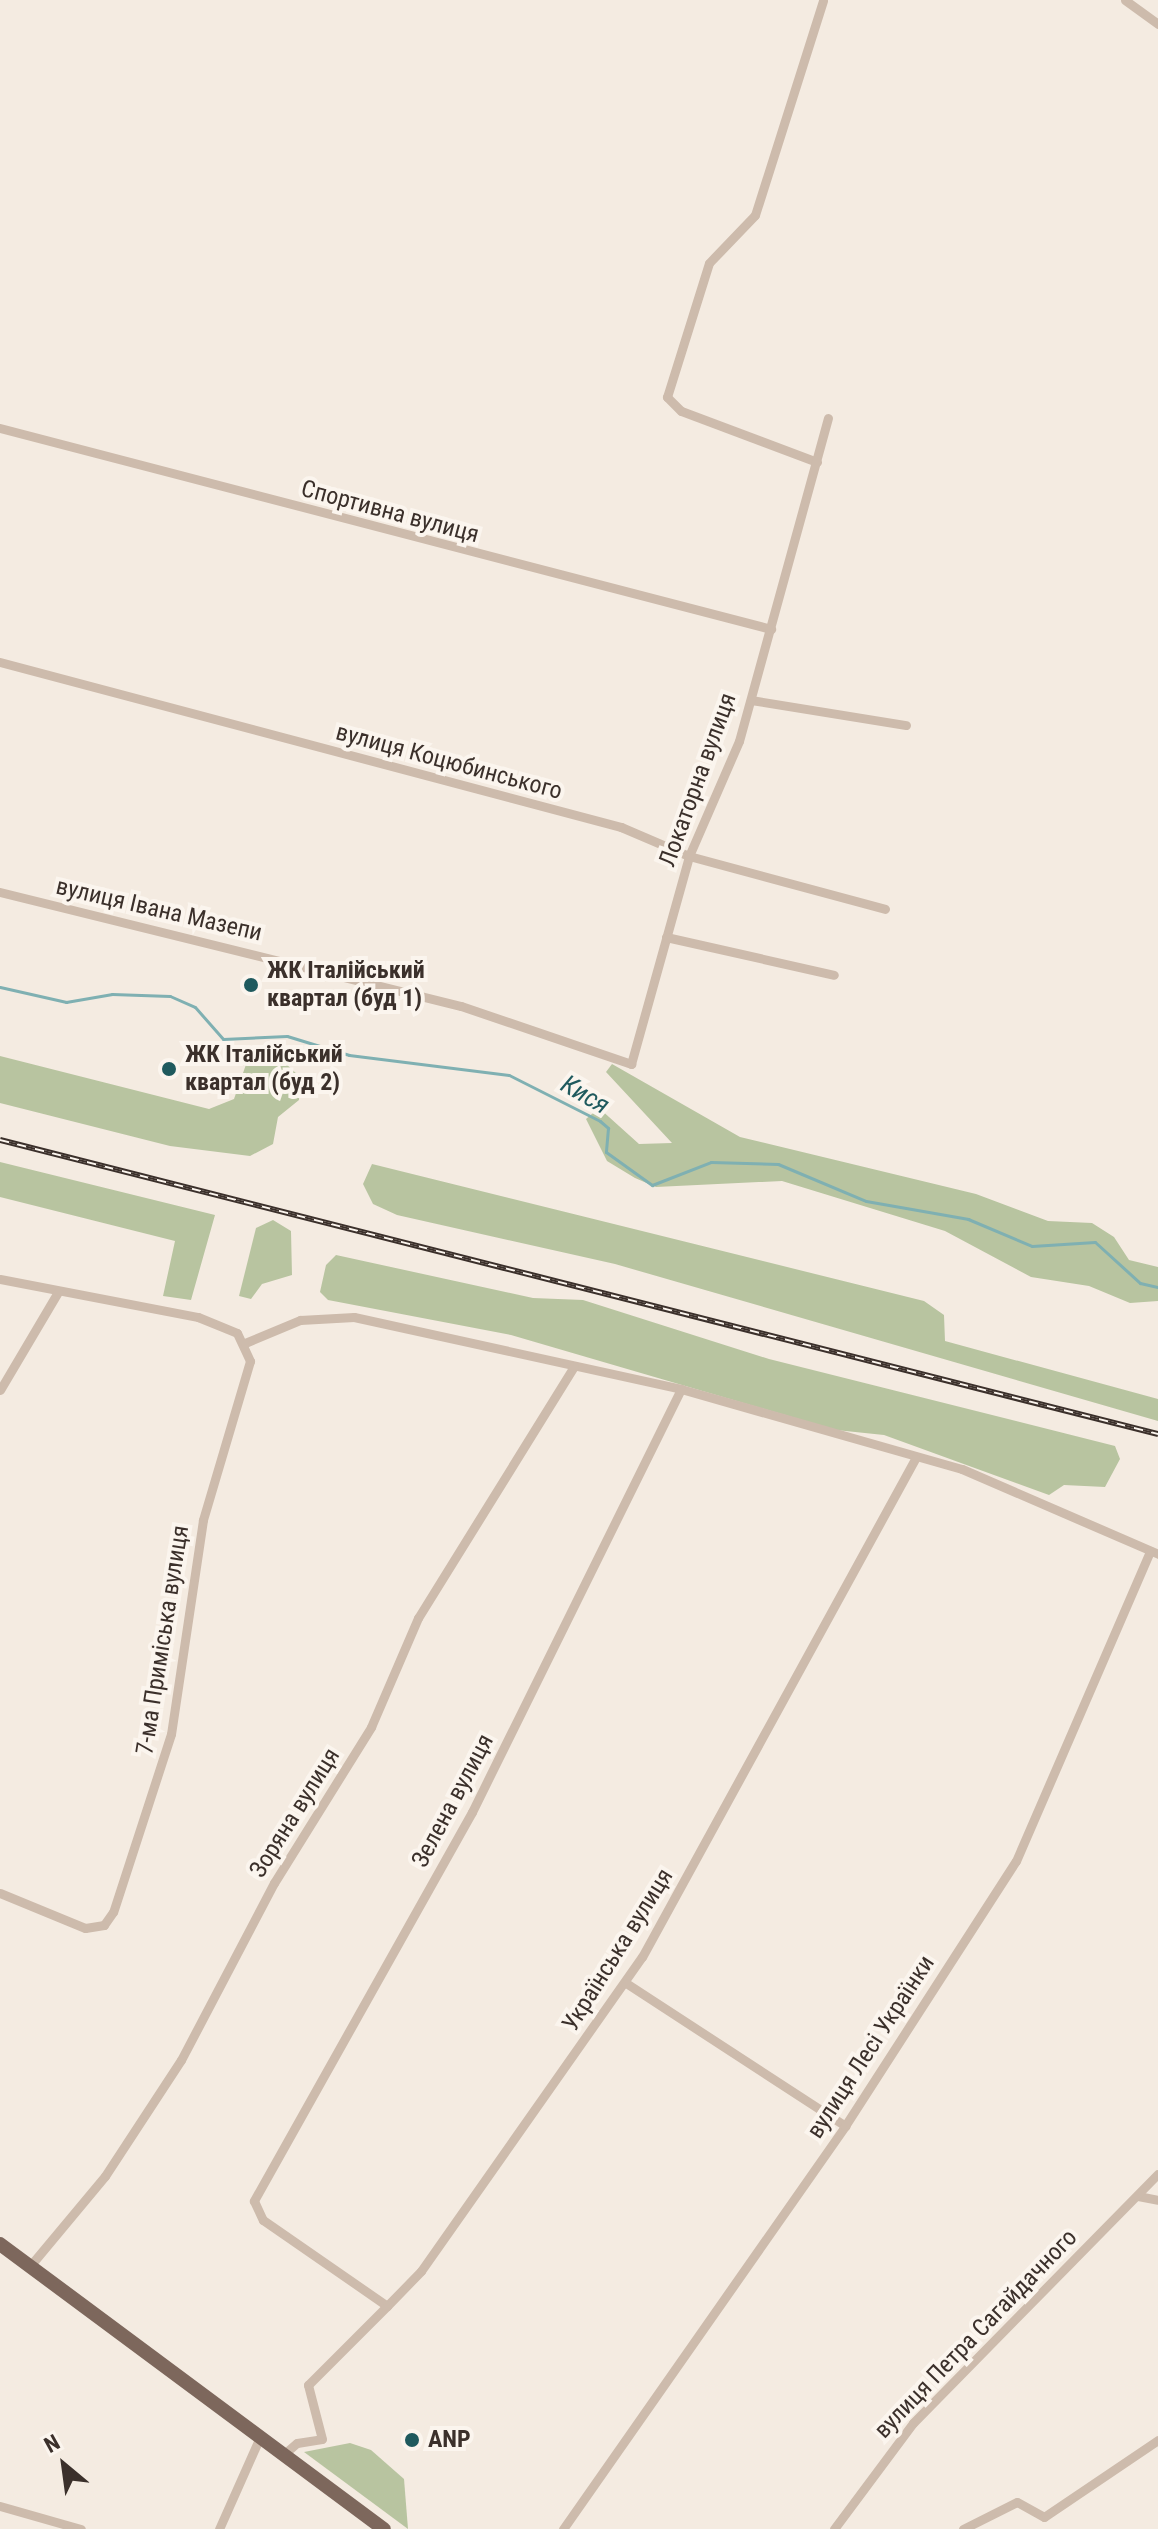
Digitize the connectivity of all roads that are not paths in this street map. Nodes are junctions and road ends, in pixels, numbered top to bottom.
1 (823, 0) edge
2 (1125, 0) edge
3 (1158, 24) edge
4 (828, 418) dead end
5 (0, 428) edge
6 (817, 462) junction
7 (771, 629) junction
8 (0, 662) edge
9 (751, 700) junction
10 (906, 725) dead end
11 (689, 856) junction
12 (0, 892) edge
13 (885, 909) dead end
14 (666, 937) junction
15 (834, 975) dead end
16 (631, 1064) joint
17 (0, 1279) edge
18 (58, 1292) junction
19 (245, 1343) junction
20 (574, 1366) junction
21 (681, 1389) junction
22 (0, 1390) edge
23 (915, 1459) junction
24 (1154, 1552) edge
25 (0, 1893) edge
26 (626, 1983) junction
27 (845, 2126) junction
28 (1158, 2174) edge
29 (1138, 2196) junction
30 (1158, 2200) edge
31 (0, 2245) edge
32 (30, 2266) junction
33 (387, 2306) junction
34 (260, 2437) junction
35 (1158, 2440) edge
36 (283, 2455) junction
37 (0, 2506) edge
38 (81, 2529) edge
39 (219, 2529) edge
40 (384, 2529) edge
41 (563, 2529) edge
42 (834, 2529) edge
43 (963, 2529) edge

1 - 6 street
2 - 3 street
4 - 6 street, Локаторна вулиця
5 - 7 street, Спортивна вулиця
6 - 7 street, Локаторна вулиця
7 - 9 street, Локаторна вулиця
8 - 11 street, вулиця Коцюбинського
9 - 10 street
9 - 11 street, Локаторна вулиця
11 - 13 street, вулиця Коцюбинського
11 - 14 street, Локаторна вулиця
12 - 16 street, вулиця Івана Мазепи
14 - 15 street
14 - 16 street, Локаторна вулиця
17 - 18 street
18 - 19 street
18 - 22 street
19 - 20 street
19 - 25 street, 7-ма Приміська вулиця
20 - 21 street
20 - 32 street, Зоряна вулиця
21 - 23 street
21 - 33 street, Зелена вулиця
23 - 24 street
23 - 26 street, Українська вулиця
24 - 27 street, вулиця Лесі Українки
26 - 27 street
26 - 33 street, Українська вулиця
27 - 41 street, вулиця Лесі Українки
28 - 29 street, вулиця Петра Сагайдачного
29 - 30 street
29 - 42 street, вулиця Петра Сагайдачного
31 - 32 main road
32 - 34 main road
33 - 36 street, Українська вулиця
34 - 36 main road
34 - 39 street
35 - 43 street
36 - 40 main road
37 - 38 street

